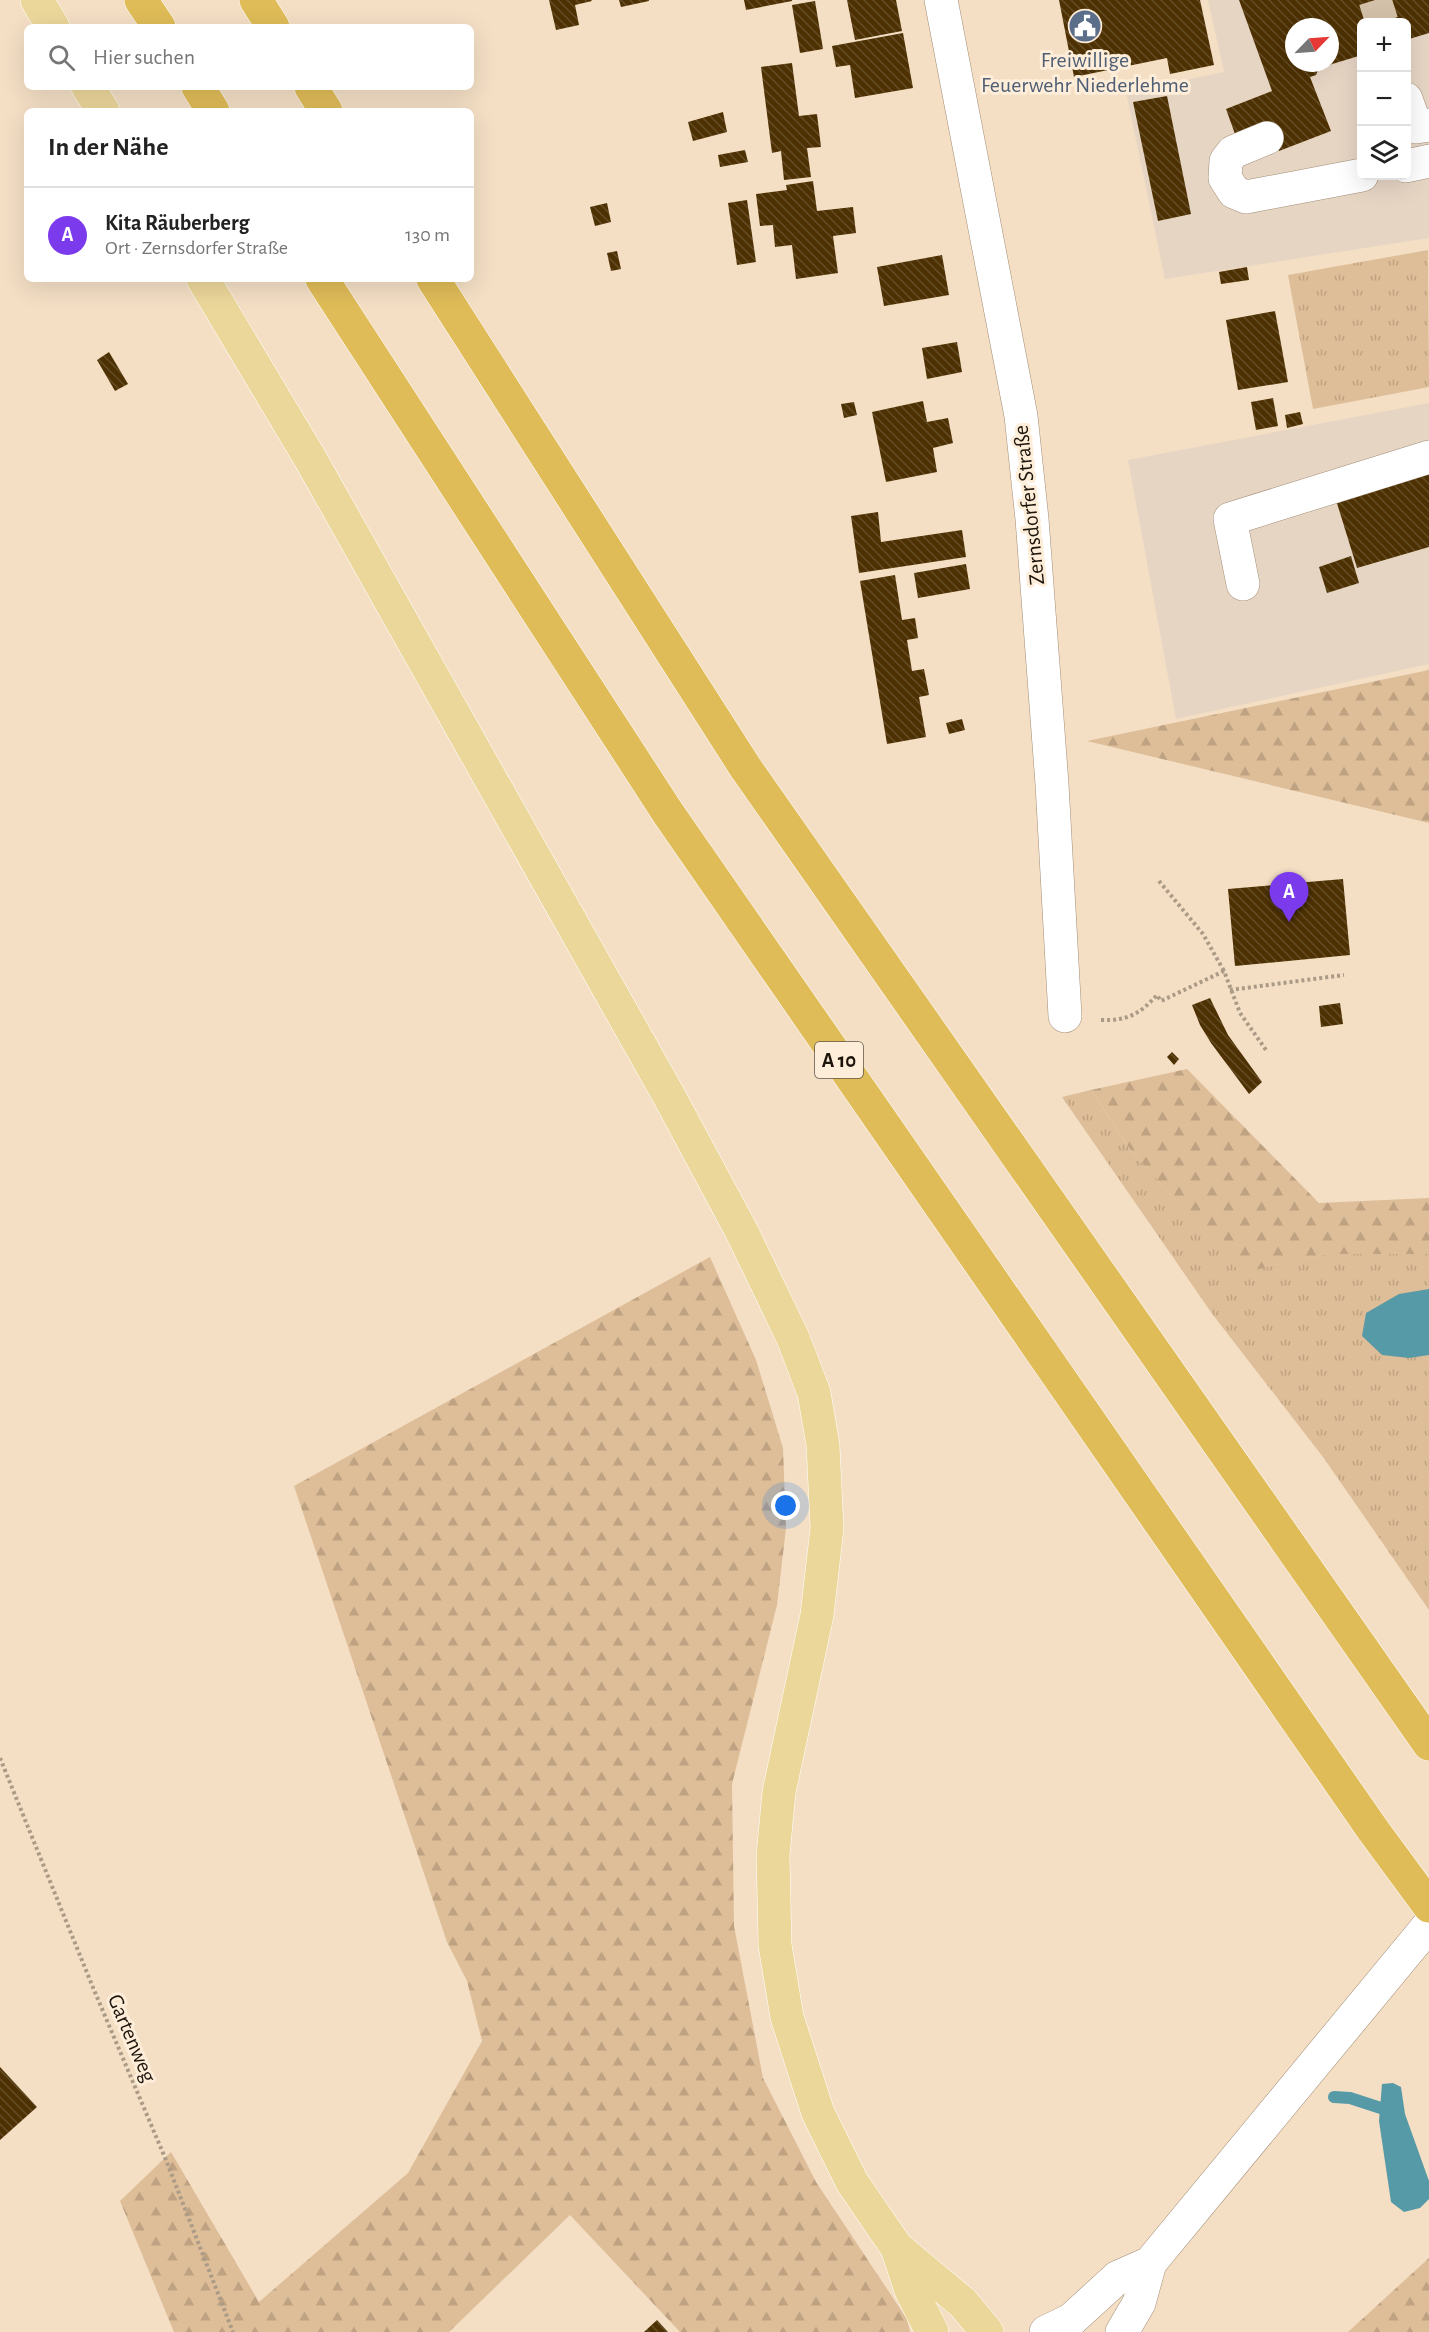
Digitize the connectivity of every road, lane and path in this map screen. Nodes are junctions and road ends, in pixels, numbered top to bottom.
1 (37, 0) edge
2 (141, 0) edge
3 (256, 0) edge
4 (941, 0) edge
5 (51, 24) edge
6 (157, 24) edge
7 (271, 24) edge
8 (90, 90) edge
9 (200, 90) edge
10 (313, 90) edge
11 (101, 108) edge
12 (211, 108) edge
13 (324, 108) edge
14 (1411, 112) edge
15 (1429, 125) edge
16 (1267, 138) dead end
17 (1429, 161) edge
18 (1411, 165) edge
19 (1357, 176) edge
20 (205, 282) edge
21 (324, 282) edge
22 (436, 282) edge
23 (1429, 457) edge
24 (1244, 584) dead end
25 (1159, 881) dead end
26 (1224, 971) junction
27 (1344, 975) dead end
28 (1230, 990) junction
29 (1144, 1010) dead end
30 (1065, 1016) dead end
31 (1266, 1050) dead end
32 (1429, 1744) edge
33 (0, 1758) edge
34 (1429, 1906) edge
35 (1429, 1925) edge
36 (897, 2248) junction
37 (1150, 2263) junction
38 (233, 2332) edge
39 (932, 2332) edge
40 (987, 2332) edge
41 (1046, 2332) edge
42 (1122, 2332) edge

1 - 5 main road
2 - 6 highway
3 - 7 highway
4 - 30 street, Zernsdorfer Straße
8 - 11 main road
9 - 12 highway
10 - 13 highway
14 - 15 street
16 - 19 street
17 - 18 street
20 - 36 main road
21 - 34 highway, A 10
22 - 32 highway
23 - 24 street
25 - 26 path
26 - 28 path
26 - 29 path
27 - 28 path
28 - 31 path
33 - 38 path, Gartenweg
35 - 37 street
36 - 39 main road
36 - 40 main road
37 - 41 street
37 - 42 street

